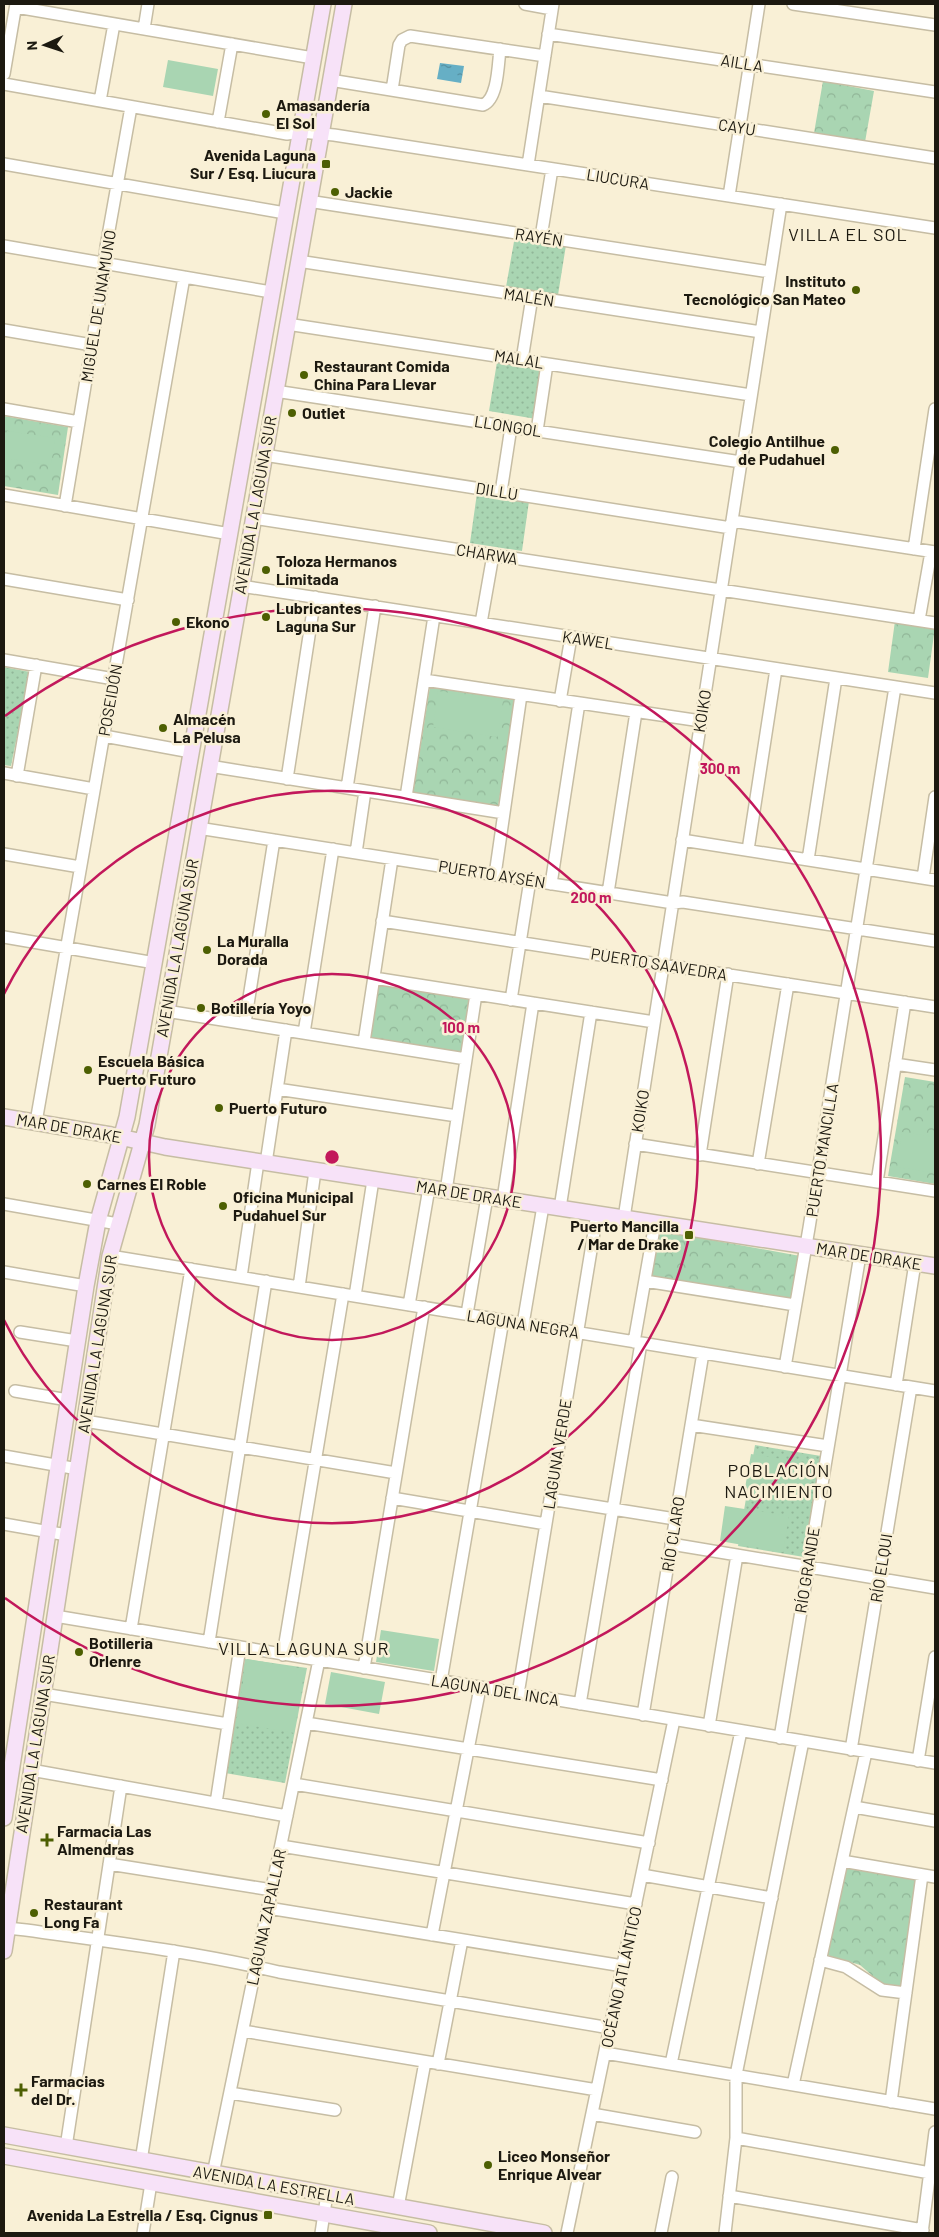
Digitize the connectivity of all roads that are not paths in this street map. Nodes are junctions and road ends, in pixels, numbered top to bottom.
1 (148, 4) edge
2 (323, 4) edge
3 (344, 4) edge
4 (525, 4) edge
5 (759, 4) edge
6 (793, 4) edge
7 (16, 5) edge
8 (553, 6) edge
9 (320, 22) junction
10 (114, 24) junction
11 (935, 25) edge
12 (144, 29) junction
13 (339, 29) junction
14 (548, 34) junction
15 (232, 44) junction
16 (500, 49) junction
17 (545, 56) junction
18 (313, 58) junction
19 (750, 64) junction
20 (4, 74) edge
21 (330, 80) junction
22 (4, 84) edge
23 (392, 90) junction
24 (935, 92) edge
25 (539, 96) junction
26 (100, 102) junction
27 (131, 107) junction
28 (218, 122) junction
29 (740, 128) junction
30 (300, 132) junction
31 (321, 133) junction
32 (935, 158) edge
33 (4, 164) edge
34 (528, 165) junction
35 (552, 169) junction
36 (117, 184) junction
37 (729, 196) junction
38 (308, 201) junction
39 (781, 204) junction
40 (285, 213) junction
41 (935, 228) edge
42 (541, 237) junction
43 (4, 246) edge
44 (298, 261) junction
45 (105, 263) junction
46 (770, 272) junction
47 (184, 277) junction
48 (271, 292) junction
49 (532, 297) junction
50 (287, 324) junction
51 (4, 330) edge
52 (761, 332) junction
53 (92, 345) junction
54 (522, 360) junction
55 (547, 364) junction
56 (275, 391) junction
57 (751, 394) junction
58 (4, 409) edge
59 (935, 415) edge
60 (79, 422) junction
61 (511, 427) junction
62 (537, 431) junction
63 (264, 455) junction
64 (741, 462) junction
65 (930, 481) edge
66 (502, 492) junction
67 (4, 495) edge
68 (66, 506) junction
69 (253, 518) junction
70 (142, 519) junction
71 (731, 524) junction
72 (230, 534) junction
73 (914, 549) junction
74 (933, 552) edge
75 (493, 555) junction
76 (4, 579) edge
77 (241, 586) junction
78 (721, 591) junction
79 (316, 597) junction
80 (128, 600) junction
81 (375, 606) junction
82 (434, 616) junction
83 (919, 620) junction
84 (481, 623) junction
85 (935, 623) edge
86 (571, 637) junction
87 (710, 658) junction
88 (4, 660) edge
89 (36, 665) junction
90 (776, 669) junction
91 (836, 678) junction
92 (114, 679) junction
93 (424, 680) junction
94 (895, 687) junction
95 (935, 693) edge
96 (521, 695) junction
97 (560, 701) junction
98 (580, 703) junction
99 (636, 712) junction
100 (701, 721) junction
101 (104, 736) junction
102 (191, 752) junction
103 (209, 766) junction
104 (4, 773) edge
105 (17, 776) junction
106 (287, 779) junction
107 (347, 788) junction
108 (94, 789) junction
109 (365, 791) junction
110 (406, 797) junction
111 (935, 798) edge
112 (504, 813) junction
113 (933, 821) edge
114 (198, 828) junction
115 (274, 840) junction
116 (682, 840) junction
117 (333, 850) junction
118 (748, 850) junction
119 (356, 853) junction
120 (4, 854) edge
121 (392, 859) junction
122 (808, 860) junction
123 (80, 868) junction
124 (866, 869) junction
125 (494, 875) junction
126 (923, 878) junction
127 (530, 880) junction
128 (935, 880) edge
129 (551, 884) junction
130 (608, 892) junction
131 (673, 903) junction
132 (382, 921) junction
133 (857, 929) junction
134 (4, 936) edge
135 (935, 941) edge
136 (520, 942) junction
137 (66, 947) junction
138 (155, 963) junction
139 (663, 964) junction
140 (728, 974) junction
141 (374, 978) junction
142 (788, 984) junction
143 (846, 993) junction
144 (476, 994) junction
145 (511, 1000) junction
146 (904, 1002) junction
147 (533, 1003) junction
148 (935, 1007) edge
149 (166, 1011) junction
150 (591, 1012) junction
151 (654, 1022) junction
152 (245, 1024) junction
153 (286, 1030) junction
154 (304, 1033) junction
155 (364, 1042) junction
156 (466, 1059) junction
157 (895, 1064) junction
158 (935, 1070) edge
159 (277, 1089) junction
160 (457, 1116) junction
161 (4, 1117) edge
162 (36, 1122) junction
163 (122, 1138) junction
164 (143, 1142) junction
165 (635, 1144) junction
166 (700, 1155) junction
167 (262, 1162) junction
168 (758, 1164) junction
169 (315, 1171) junction
170 (818, 1173) junction
171 (373, 1180) junction
172 (877, 1182) junction
173 (429, 1188) junction
174 (446, 1191) junction
175 (935, 1191) edge
176 (487, 1197) junction
177 (503, 1200) junction
178 (4, 1204) edge
179 (543, 1206) junction
180 (560, 1208) junction
181 (597, 1214) junction
182 (624, 1218) junction
183 (98, 1221) junction
184 (655, 1223) junction
185 (118, 1224) junction
186 (806, 1246) junction
187 (860, 1254) junction
188 (110, 1256) junction
189 (915, 1263) junction
190 (935, 1266) edge
191 (191, 1269) junction
192 (4, 1272) edge
193 (240, 1277) junction
194 (266, 1281) junction
195 (644, 1281) junction
196 (86, 1286) junction
197 (299, 1287) junction
198 (349, 1295) junction
199 (409, 1305) junction
200 (795, 1305) junction
201 (424, 1307) junction
202 (467, 1314) junction
203 (503, 1320) junction
204 (523, 1324) junction
205 (20, 1332) dead end
206 (578, 1332) junction
207 (77, 1341) junction
208 (638, 1342) junction
209 (703, 1353) junction
210 (785, 1367) junction
211 (839, 1375) junction
212 (896, 1385) junction
213 (911, 1387) junction
214 (15, 1391) dead end
215 (935, 1391) edge
216 (68, 1400) junction
217 (85, 1421) junction
218 (691, 1425) junction
219 (164, 1434) junction
220 (828, 1446) junction
221 (240, 1447) junction
222 (4, 1456) edge
223 (316, 1460) junction
224 (58, 1466) junction
225 (78, 1469) junction
226 (396, 1473) junction
227 (392, 1498) junction
228 (550, 1499) junction
229 (613, 1509) junction
230 (470, 1511) junction
231 (676, 1519) junction
232 (4, 1524) edge
233 (546, 1524) junction
234 (48, 1532) junction
235 (67, 1535) junction
236 (671, 1544) junction
237 (737, 1555) junction
238 (808, 1566) junction
239 (880, 1578) junction
240 (935, 1588) edge
241 (55, 1616) junction
242 (131, 1629) junction
243 (209, 1642) junction
244 (240, 1647) junction
245 (283, 1654) junction
246 (935, 1656) edge
247 (319, 1660) junction
248 (364, 1668) junction
249 (441, 1681) junction
250 (480, 1688) junction
251 (43, 1694) junction
252 (518, 1694) junction
253 (932, 1694) edge
254 (580, 1704) junction
255 (643, 1715) junction
256 (674, 1720) junction
257 (306, 1723) junction
258 (228, 1724) junction
259 (709, 1726) junction
260 (742, 1731) junction
261 (780, 1738) junction
262 (803, 1742) junction
263 (468, 1749) junction
264 (851, 1750) junction
265 (866, 1752) junction
266 (918, 1761) junction
267 (935, 1764) edge
268 (31, 1770) junction
269 (662, 1780) junction
270 (294, 1784) junction
271 (121, 1786) junction
272 (5, 1798) edge
273 (27, 1802) junction
274 (216, 1803) junction
275 (854, 1807) junction
276 (456, 1811) junction
277 (287, 1816) junction
278 (4, 1818) edge
279 (935, 1820) edge
280 (648, 1844) junction
281 (281, 1846) junction
282 (842, 1862) junction
283 (109, 1864) junction
284 (444, 1872) junction
285 (642, 1875) junction
286 (922, 1875) junction
287 (935, 1877) edge
288 (708, 1887) junction
289 (272, 1890) junction
290 (772, 1898) junction
291 (636, 1904) junction
292 (268, 1908) junction
293 (6, 1929) edge
294 (432, 1935) junction
295 (98, 1940) junction
296 (462, 1940) junction
297 (4, 1951) edge
298 (174, 1952) junction
299 (820, 1960) junction
300 (623, 1966) junction
301 (256, 1967) junction
302 (906, 1993) junction
303 (450, 2001) junction
304 (610, 2028) junction
305 (243, 2031) junction
306 (605, 2053) junction
307 (425, 2062) junction
308 (438, 2064) junction
309 (671, 2064) junction
310 (736, 2075) junction
311 (793, 2085) junction
312 (597, 2090) junction
313 (230, 2092) junction
314 (891, 2102) junction
315 (935, 2109) edge
316 (335, 2110) dead end
317 (592, 2114) junction
318 (695, 2132) dead end
319 (935, 2132) edge
320 (4, 2135) edge
321 (736, 2138) junction
322 (66, 2147) junction
323 (4, 2156) edge
324 (141, 2161) junction
325 (930, 2173) junction
326 (213, 2174) junction
327 (672, 2177) dead end
328 (151, 2183) junction
329 (327, 2194) junction
330 (729, 2196) junction
331 (398, 2207) junction
332 (324, 2214) junction
333 (391, 2230) edge
334 (521, 2231) edge
335 (922, 2231) edge
336 (142, 2233) edge
337 (321, 2233) edge
338 (429, 2233) edge
339 (544, 2233) edge
340 (567, 2233) edge
341 (662, 2233) edge
342 (725, 2233) edge

1 - 12 street
2 - 9 street, AVENIDA LA LAGUNA SUR
3 - 13 street, AVENIDA LA LAGUNA SUR
4 - 8 street
5 - 19 street
6 - 11 street
7 - 10 street
7 - 20 street
8 - 14 street
9 - 13 street
9 - 18 street, AVENIDA LA LAGUNA SUR
10 - 12 street
10 - 26 street
12 - 15 street
13 - 21 street, AVENIDA LA LAGUNA SUR
14 - 17 street
14 - 19 street, AILLA
15 - 18 street
15 - 28 street
16 - 17 street
16 - 23 street
16 - 23 street
17 - 25 street
18 - 30 street, AVENIDA LA LAGUNA SUR
19 - 24 street, AILLA
19 - 29 street
21 - 23 street
21 - 31 street, AVENIDA LA LAGUNA SUR
22 - 26 street, LIUCURA
25 - 29 street, CAYU
25 - 34 street
26 - 27 street, LIUCURA
27 - 28 street, LIUCURA
27 - 36 street, MIGUEL DE UNAMUNO
28 - 30 street, LIUCURA
29 - 32 street, CAYU
29 - 37 street
30 - 31 street, LIUCURA
30 - 40 street, AVENIDA LA LAGUNA SUR
31 - 34 street, LIUCURA
31 - 38 street, AVENIDA LA LAGUNA SUR
33 - 36 street
34 - 35 street, LIUCURA
35 - 37 street, LIUCURA
35 - 42 street
36 - 40 street
36 - 45 street, MIGUEL DE UNAMUNO
37 - 39 street, LIUCURA
38 - 42 street, RAYÉN
38 - 44 street, AVENIDA LA LAGUNA SUR
39 - 41 street, LIUCURA
39 - 46 street, KOIKO
40 - 48 street, AVENIDA LA LAGUNA SUR
42 - 46 street, RAYÉN
43 - 45 street
44 - 49 street, MALÉN
44 - 50 street, AVENIDA LA LAGUNA SUR
45 - 47 street
45 - 53 street, MIGUEL DE UNAMUNO
46 - 52 street, KOIKO
47 - 48 street
47 - 70 street, POSEIDÓN
48 - 72 street, AVENIDA LA LAGUNA SUR
49 - 52 street, MALÉN
49 - 54 street
50 - 54 street, MALAL
50 - 56 street, AVENIDA LA LAGUNA SUR
51 - 53 street
52 - 57 street, KOIKO
53 - 60 street, MIGUEL DE UNAMUNO
54 - 55 street, MALAL
55 - 57 street, MALAL
55 - 62 street
56 - 61 street, LLONGOL
56 - 63 street, AVENIDA LA LAGUNA SUR
57 - 64 street, KOIKO
58 - 60 street
59 - 65 street
60 - 68 street, MIGUEL DE UNAMUNO
61 - 62 street, LLONGOL
61 - 66 street
62 - 64 street, LLONGOL
63 - 66 street, DILLU
63 - 69 street, AVENIDA LA LAGUNA SUR
64 - 71 street, KOIKO
65 - 73 street
66 - 71 street, DILLU
67 - 68 street
68 - 70 street
69 - 75 street, CHARWA
69 - 77 street, AVENIDA LA LAGUNA SUR
70 - 72 street
70 - 80 street, POSEIDÓN
71 - 73 street, DILLU
71 - 78 street, KOIKO
72 - 102 street, AVENIDA LA LAGUNA SUR
73 - 74 street, DILLU
74 - 83 street
75 - 78 street, CHARWA
75 - 84 street
76 - 80 street
77 - 79 street, KAWEL
77 - 103 street, AVENIDA LA LAGUNA SUR
78 - 83 street, CHARWA
78 - 87 street, KOIKO
79 - 81 street, KAWEL
79 - 106 street
80 - 92 street, POSEIDÓN
81 - 82 street, KAWEL
81 - 107 street
82 - 84 street, KAWEL
82 - 93 street
83 - 85 street, CHARWA
84 - 86 street, KAWEL
86 - 87 street, KAWEL
86 - 97 street
87 - 90 street, KAWEL
87 - 100 street, KOIKO
88 - 89 street
89 - 92 street
89 - 105 street
90 - 91 street, KAWEL
90 - 118 street
91 - 94 street, KAWEL
91 - 122 street
92 - 101 street, POSEIDÓN
93 - 96 street
93 - 110 street
94 - 95 street, KAWEL
94 - 124 street, PUERTO MANCILLA
96 - 97 street
96 - 112 street
97 - 98 street
98 - 99 street
98 - 129 street
99 - 100 street
99 - 130 street
100 - 116 street, KOIKO
101 - 102 street
101 - 108 street, POSEIDÓN
102 - 138 street, AVENIDA LA LAGUNA SUR
103 - 106 street
103 - 114 street, AVENIDA LA LAGUNA SUR
104 - 105 street
105 - 108 street
106 - 107 street
107 - 109 street
108 - 123 street, POSEIDÓN
109 - 110 street
109 - 119 street
110 - 112 street
111 - 113 street
112 - 125 street
113 - 126 street
114 - 115 street, PUERTO AYSÉN
114 - 149 street, AVENIDA LA LAGUNA SUR
115 - 117 street, PUERTO AYSÉN
115 - 152 street
116 - 118 street
116 - 131 street, KOIKO
117 - 119 street, PUERTO AYSÉN
117 - 154 street
118 - 122 street
119 - 121 street, PUERTO AYSÉN
120 - 123 street
121 - 125 street, PUERTO AYSÉN
121 - 132 street
122 - 124 street
123 - 137 street, POSEIDÓN
124 - 126 street
124 - 133 street, PUERTO MANCILLA
125 - 127 street, PUERTO AYSÉN
126 - 128 street
127 - 129 street, PUERTO AYSÉN
127 - 136 street
129 - 130 street, PUERTO AYSÉN
130 - 131 street, PUERTO AYSÉN
131 - 133 street, PUERTO AYSÉN
131 - 139 street, KOIKO
132 - 136 street, PUERTO SAAVEDRA
132 - 141 street
133 - 135 street, PUERTO AYSÉN
133 - 143 street, PUERTO MANCILLA
134 - 137 street
136 - 139 street, PUERTO SAAVEDRA
136 - 145 street
137 - 138 street
137 - 162 street, POSEIDÓN
138 - 163 street, AVENIDA LA LAGUNA SUR
139 - 140 street, PUERTO SAAVEDRA
139 - 151 street, KOIKO
140 - 142 street, PUERTO SAAVEDRA
140 - 166 street
141 - 144 street
141 - 155 street
142 - 143 street, PUERTO SAAVEDRA
142 - 168 street
143 - 146 street, PUERTO SAAVEDRA
143 - 170 street, PUERTO MANCILLA
144 - 145 street
144 - 156 street
145 - 147 street
146 - 148 street, PUERTO SAAVEDRA
146 - 157 street
147 - 150 street
147 - 177 street
149 - 152 street
149 - 164 street, AVENIDA LA LAGUNA SUR
150 - 151 street
150 - 180 street
151 - 165 street, KOIKO
152 - 153 street
153 - 154 street
153 - 159 street
154 - 155 street
155 - 156 street
156 - 160 street
157 - 158 street
157 - 172 street
159 - 160 street
159 - 167 street
160 - 174 street
161 - 162 street, MAR DE DRAKE
162 - 163 street, MAR DE DRAKE
163 - 164 street, MAR DE DRAKE
163 - 183 street, AVENIDA LA LAGUNA SUR
164 - 167 street, MAR DE DRAKE
164 - 185 street, AVENIDA LA LAGUNA SUR
165 - 166 street
165 - 182 street, KOIKO
166 - 168 street
167 - 169 street, MAR DE DRAKE
167 - 193 street
168 - 170 street
169 - 171 street, MAR DE DRAKE
169 - 197 street
170 - 172 street
170 - 186 street, PUERTO MANCILLA
171 - 173 street, MAR DE DRAKE
171 - 198 street
172 - 175 street
173 - 174 street, MAR DE DRAKE
173 - 199 street
174 - 176 street, MAR DE DRAKE
176 - 177 street, MAR DE DRAKE
176 - 202 street
177 - 179 street, MAR DE DRAKE
178 - 183 street
179 - 180 street, MAR DE DRAKE
179 - 204 street
180 - 181 street, MAR DE DRAKE
181 - 182 street, MAR DE DRAKE
181 - 206 street, LAGUNA VERDE
182 - 184 street, MAR DE DRAKE
183 - 185 street
183 - 196 street, AVENIDA LA LAGUNA SUR
184 - 186 street, MAR DE DRAKE
184 - 195 street
185 - 188 street, AVENIDA LA LAGUNA SUR
186 - 187 street, MAR DE DRAKE
186 - 200 street, PUERTO MANCILLA
187 - 189 street, MAR DE DRAKE
187 - 211 street, RÍO GRANDE
188 - 191 street, LAGUNA NEGRA
188 - 217 street, AVENIDA LA LAGUNA SUR
189 - 190 street, MAR DE DRAKE
189 - 212 street
191 - 193 street, LAGUNA NEGRA
191 - 219 street
192 - 196 street
193 - 194 street, LAGUNA NEGRA
194 - 197 street, LAGUNA NEGRA
194 - 221 street
195 - 200 street
195 - 208 street
196 - 207 street, AVENIDA LA LAGUNA SUR
197 - 198 street, LAGUNA NEGRA
198 - 199 street, LAGUNA NEGRA
198 - 223 street
199 - 201 street, LAGUNA NEGRA
200 - 210 street, PUERTO MANCILLA
201 - 202 street, LAGUNA NEGRA
201 - 226 street
202 - 203 street, LAGUNA NEGRA
203 - 204 street, LAGUNA NEGRA
203 - 230 street
204 - 206 street, LAGUNA NEGRA
205 - 207 street
206 - 208 street, LAGUNA NEGRA
206 - 228 street, LAGUNA VERDE
207 - 216 street, AVENIDA LA LAGUNA SUR
208 - 209 street, LAGUNA NEGRA
208 - 229 street
209 - 210 street, LAGUNA NEGRA
209 - 218 street, RÍO CLARO
210 - 211 street, LAGUNA NEGRA
211 - 212 street, LAGUNA NEGRA
211 - 220 street, RÍO GRANDE
212 - 213 street, LAGUNA NEGRA
213 - 215 street, LAGUNA NEGRA
213 - 239 street, RÍO ELQUI
214 - 216 street
216 - 224 street, AVENIDA LA LAGUNA SUR
217 - 219 street
217 - 225 street, AVENIDA LA LAGUNA SUR
218 - 220 street
218 - 231 street, RÍO CLARO
219 - 221 street
219 - 242 street
220 - 238 street, RÍO GRANDE
221 - 223 street
221 - 243 street
222 - 224 street
223 - 226 street
223 - 245 street
224 - 225 street
224 - 234 street, AVENIDA LA LAGUNA SUR
225 - 235 street, AVENIDA LA LAGUNA SUR
226 - 227 street
227 - 230 street
227 - 248 street
228 - 229 street
228 - 233 street, LAGUNA VERDE
229 - 231 street
229 - 254 street
230 - 233 street
230 - 249 street
231 - 236 street, RÍO CLARO
232 - 234 street
233 - 252 street, LAGUNA VERDE
234 - 235 street
234 - 272 street, AVENIDA LA LAGUNA SUR
235 - 241 street, AVENIDA LA LAGUNA SUR
236 - 237 street
236 - 255 street, RÍO CLARO
237 - 238 street
237 - 259 street
238 - 239 street
238 - 261 street, RÍO GRANDE
239 - 240 street
239 - 264 street, RÍO ELQUI
241 - 242 street, LAGUNA DEL INCA
241 - 251 street, AVENIDA LA LAGUNA SUR
242 - 243 street, LAGUNA DEL INCA
243 - 244 street, LAGUNA DEL INCA
244 - 245 street, LAGUNA DEL INCA
244 - 258 street
245 - 247 street, LAGUNA DEL INCA
246 - 253 street
247 - 248 street, LAGUNA DEL INCA
247 - 257 street, LAGUNA ZAPALLAR
248 - 249 street, LAGUNA DEL INCA
249 - 250 street, LAGUNA DEL INCA
250 - 252 street, LAGUNA DEL INCA
250 - 263 street
251 - 258 street
251 - 268 street, AVENIDA LA LAGUNA SUR
252 - 254 street, LAGUNA DEL INCA
253 - 266 street
254 - 255 street, LAGUNA DEL INCA
255 - 256 street, LAGUNA DEL INCA
256 - 259 street, LAGUNA DEL INCA
256 - 269 street, OCÉANO ATLÁNTICO
257 - 263 street
257 - 270 street, LAGUNA ZAPALLAR
258 - 274 street
259 - 260 street, LAGUNA DEL INCA
260 - 261 street, LAGUNA DEL INCA
260 - 288 street
261 - 262 street, LAGUNA DEL INCA
262 - 264 street, LAGUNA DEL INCA
262 - 290 street
263 - 269 street
263 - 276 street
264 - 265 street, LAGUNA DEL INCA
265 - 266 street, LAGUNA DEL INCA
265 - 275 street
266 - 267 street, LAGUNA DEL INCA
268 - 271 street
268 - 273 street, AVENIDA LA LAGUNA SUR
269 - 280 street, OCÉANO ATLÁNTICO
270 - 276 street
270 - 277 street, LAGUNA ZAPALLAR
271 - 274 street
271 - 283 street
272 - 273 street
272 - 278 street, AVENIDA LA LAGUNA SUR
273 - 293 street, AVENIDA LA LAGUNA SUR
274 - 277 street
275 - 279 street
275 - 282 street
276 - 280 street
276 - 284 street
277 - 281 street, LAGUNA ZAPALLAR
280 - 285 street, OCÉANO ATLÁNTICO
281 - 284 street
281 - 289 street, LAGUNA ZAPALLAR
282 - 286 street
282 - 299 street
283 - 289 street
283 - 295 street
284 - 291 street
284 - 294 street
285 - 288 street
285 - 291 street, OCÉANO ATLÁNTICO
286 - 287 street
286 - 302 street
288 - 290 street
288 - 309 street
289 - 292 street, LAGUNA ZAPALLAR
290 - 310 street
291 - 300 street, OCÉANO ATLÁNTICO
292 - 294 street
292 - 301 street, LAGUNA ZAPALLAR
293 - 295 street
293 - 297 street, AVENIDA LA LAGUNA SUR
294 - 296 street
295 - 298 street
295 - 322 street
296 - 300 street
296 - 303 street
298 - 301 street
298 - 324 street
299 - 302 street
299 - 311 street
300 - 304 street, OCÉANO ATLÁNTICO
301 - 303 street
301 - 305 street, LAGUNA ZAPALLAR
302 - 314 street
303 - 304 street
303 - 308 street
304 - 306 street, OCÉANO ATLÁNTICO
305 - 307 street
305 - 313 street, LAGUNA ZAPALLAR
306 - 309 street
306 - 312 street, OCÉANO ATLÁNTICO
307 - 308 street
307 - 331 street
308 - 312 street
309 - 310 street
310 - 311 street
310 - 321 street
311 - 314 street
312 - 317 street, OCÉANO ATLÁNTICO
313 - 316 street
313 - 326 street, LAGUNA ZAPALLAR
314 - 315 street
317 - 318 street
317 - 340 street, OCÉANO ATLÁNTICO
319 - 325 street
320 - 322 street, AVENIDA LA ESTRELLA
321 - 325 street
321 - 330 street
322 - 324 street, AVENIDA LA ESTRELLA
323 - 328 street, AVENIDA LA ESTRELLA
324 - 326 street, AVENIDA LA ESTRELLA
325 - 335 street
326 - 329 street, AVENIDA LA ESTRELLA
327 - 341 street
328 - 332 street, AVENIDA LA ESTRELLA
328 - 336 street
329 - 331 street, AVENIDA LA ESTRELLA
329 - 332 street
330 - 335 street
330 - 342 street
331 - 334 street, AVENIDA LA ESTRELLA
332 - 333 street, AVENIDA LA ESTRELLA
332 - 337 street
333 - 338 street, AVENIDA LA ESTRELLA
334 - 339 street, AVENIDA LA ESTRELLA

